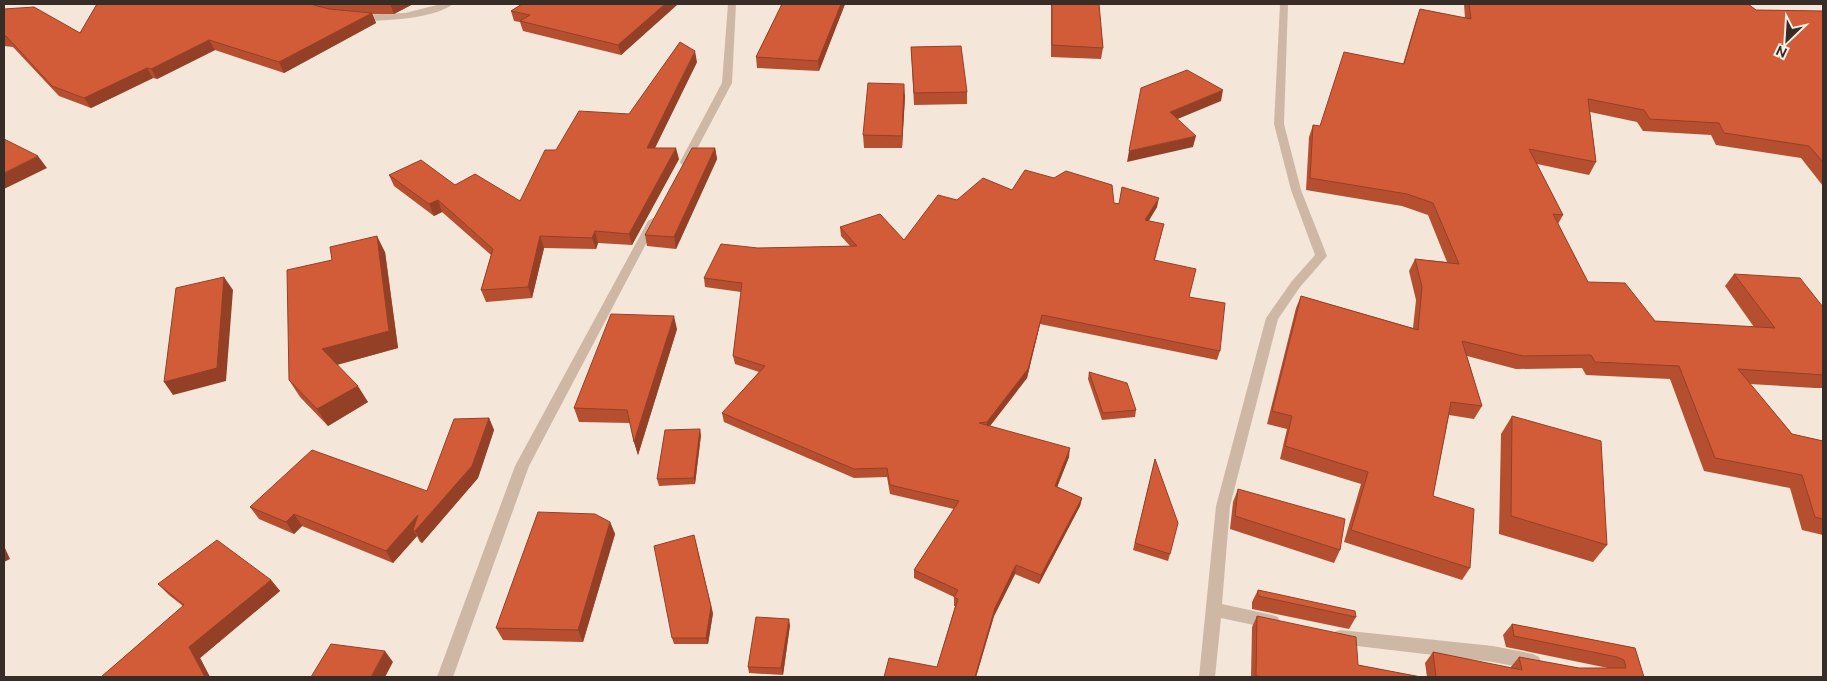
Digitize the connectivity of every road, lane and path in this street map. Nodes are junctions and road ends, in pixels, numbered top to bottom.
1 (449, 4) edge
2 (732, 4) edge
3 (1284, 4) edge
4 (349, 17) edge
5 (680, 170) edge
6 (657, 214) edge
7 (1213, 609) junction
8 (1289, 626) edge
9 (1327, 634) edge
10 (1550, 666) edge
11 (445, 677) edge
12 (1207, 677) edge

1 - 4 street
2 - 5 street
3 - 7 street
6 - 11 street
7 - 8 street
7 - 12 street
9 - 10 street

